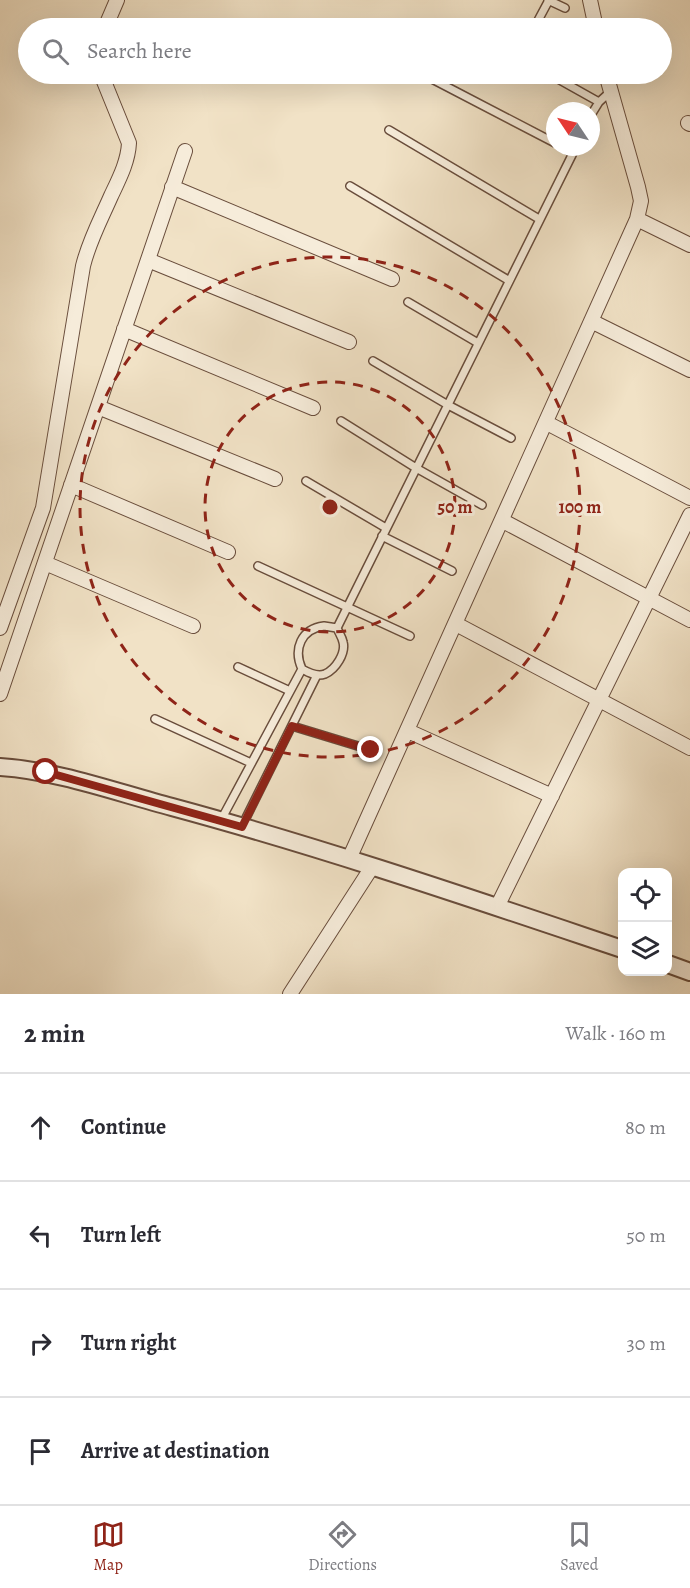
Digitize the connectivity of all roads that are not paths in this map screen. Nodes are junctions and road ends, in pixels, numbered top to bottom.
1 (117, 0) edge
2 (548, 0) edge
3 (590, 0) edge
4 (565, 8) dead end
5 (109, 18) edge
6 (539, 18) edge
7 (594, 18) edge
8 (105, 84) edge
9 (440, 84) edge
10 (567, 84) edge
11 (608, 84) edge
12 (610, 92) junction
13 (599, 102) joint
14 (389, 130) dead end
15 (546, 138) edge
16 (185, 151) dead end
17 (571, 156) edge
18 (351, 186) dead end
19 (172, 187) junction
20 (539, 219) junction
21 (637, 219) junction
22 (690, 245) edge
23 (148, 260) junction
24 (392, 279) dead end
25 (508, 280) junction
26 (408, 302) dead end
27 (591, 321) junction
28 (124, 329) junction
29 (349, 342) dead end
30 (478, 343) junction
31 (372, 360) dead end
32 (690, 370) edge
33 (447, 405) junction
34 (98, 407) junction
35 (314, 408) dead end
36 (341, 421) dead end
37 (547, 423) junction
38 (511, 438) dead end
39 (416, 468) junction
40 (275, 479) dead end
41 (306, 481) dead end
42 (71, 485) junction
43 (690, 498) edge
44 (482, 505) dead end
45 (690, 515) edge
46 (503, 521) junction
47 (386, 528) junction
48 (382, 536) junction
49 (228, 552) dead end
50 (45, 563) junction
51 (258, 566) dead end
52 (452, 571) dead end
53 (649, 599) junction
54 (346, 609) junction
55 (690, 620) edge
56 (456, 624) junction
57 (193, 626) dead end
58 (0, 628) edge
59 (337, 628) junction
60 (410, 636) dead end
61 (238, 667) dead end
62 (302, 669) junction
63 (317, 675) junction
64 (290, 691) junction
65 (0, 694) edge
66 (600, 700) junction
67 (155, 719) dead end
68 (292, 726) junction
69 (408, 731) junction
70 (690, 748) edge
71 (371, 750) dead end
72 (251, 763) junction
73 (0, 766) edge
74 (552, 796) junction
75 (221, 821) junction
76 (242, 827) junction
77 (349, 860) junction
78 (372, 867) junction
79 (497, 907) junction
80 (618, 948) edge
81 (672, 965) edge
82 (690, 972) edge
83 (290, 994) edge

1 - 5 street
2 - 4 lane
2 - 6 lane
3 - 7 street
8 - 58 street
9 - 15 lane
10 - 13 lane
11 - 12 street
12 - 13 lane
12 - 21 street
14 - 20 lane
16 - 19 street
17 - 20 lane
18 - 25 lane
19 - 23 street
19 - 24 street
20 - 25 lane
21 - 22 street
21 - 27 street
23 - 28 street
23 - 29 street
25 - 30 lane
26 - 30 lane
27 - 32 street
27 - 37 street
28 - 34 street
28 - 35 street
30 - 33 lane
31 - 33 lane
33 - 38 lane
33 - 39 lane
34 - 40 street
34 - 42 street
36 - 39 lane
37 - 43 street
37 - 46 street
39 - 44 lane
39 - 47 lane
41 - 47 lane
42 - 49 street
42 - 50 street
45 - 53 street
46 - 53 street
46 - 56 street
47 - 48 lane
48 - 52 lane
48 - 54 lane
50 - 57 street
50 - 65 street
51 - 54 lane
53 - 55 street
53 - 66 street
54 - 59 lane
54 - 60 lane
56 - 66 street
56 - 69 street
59 - 62 lane
59 - 63 lane
61 - 64 lane
62 - 63 lane
62 - 64 lane
63 - 68 lane
64 - 72 lane
66 - 70 street
66 - 74 street
67 - 72 lane
68 - 71 lane
68 - 76 lane
69 - 74 street
69 - 77 street
72 - 75 lane
73 - 75 street
74 - 79 street
75 - 76 street
76 - 77 street
77 - 78 street
78 - 79 street
78 - 83 street
79 - 80 street
81 - 82 street

